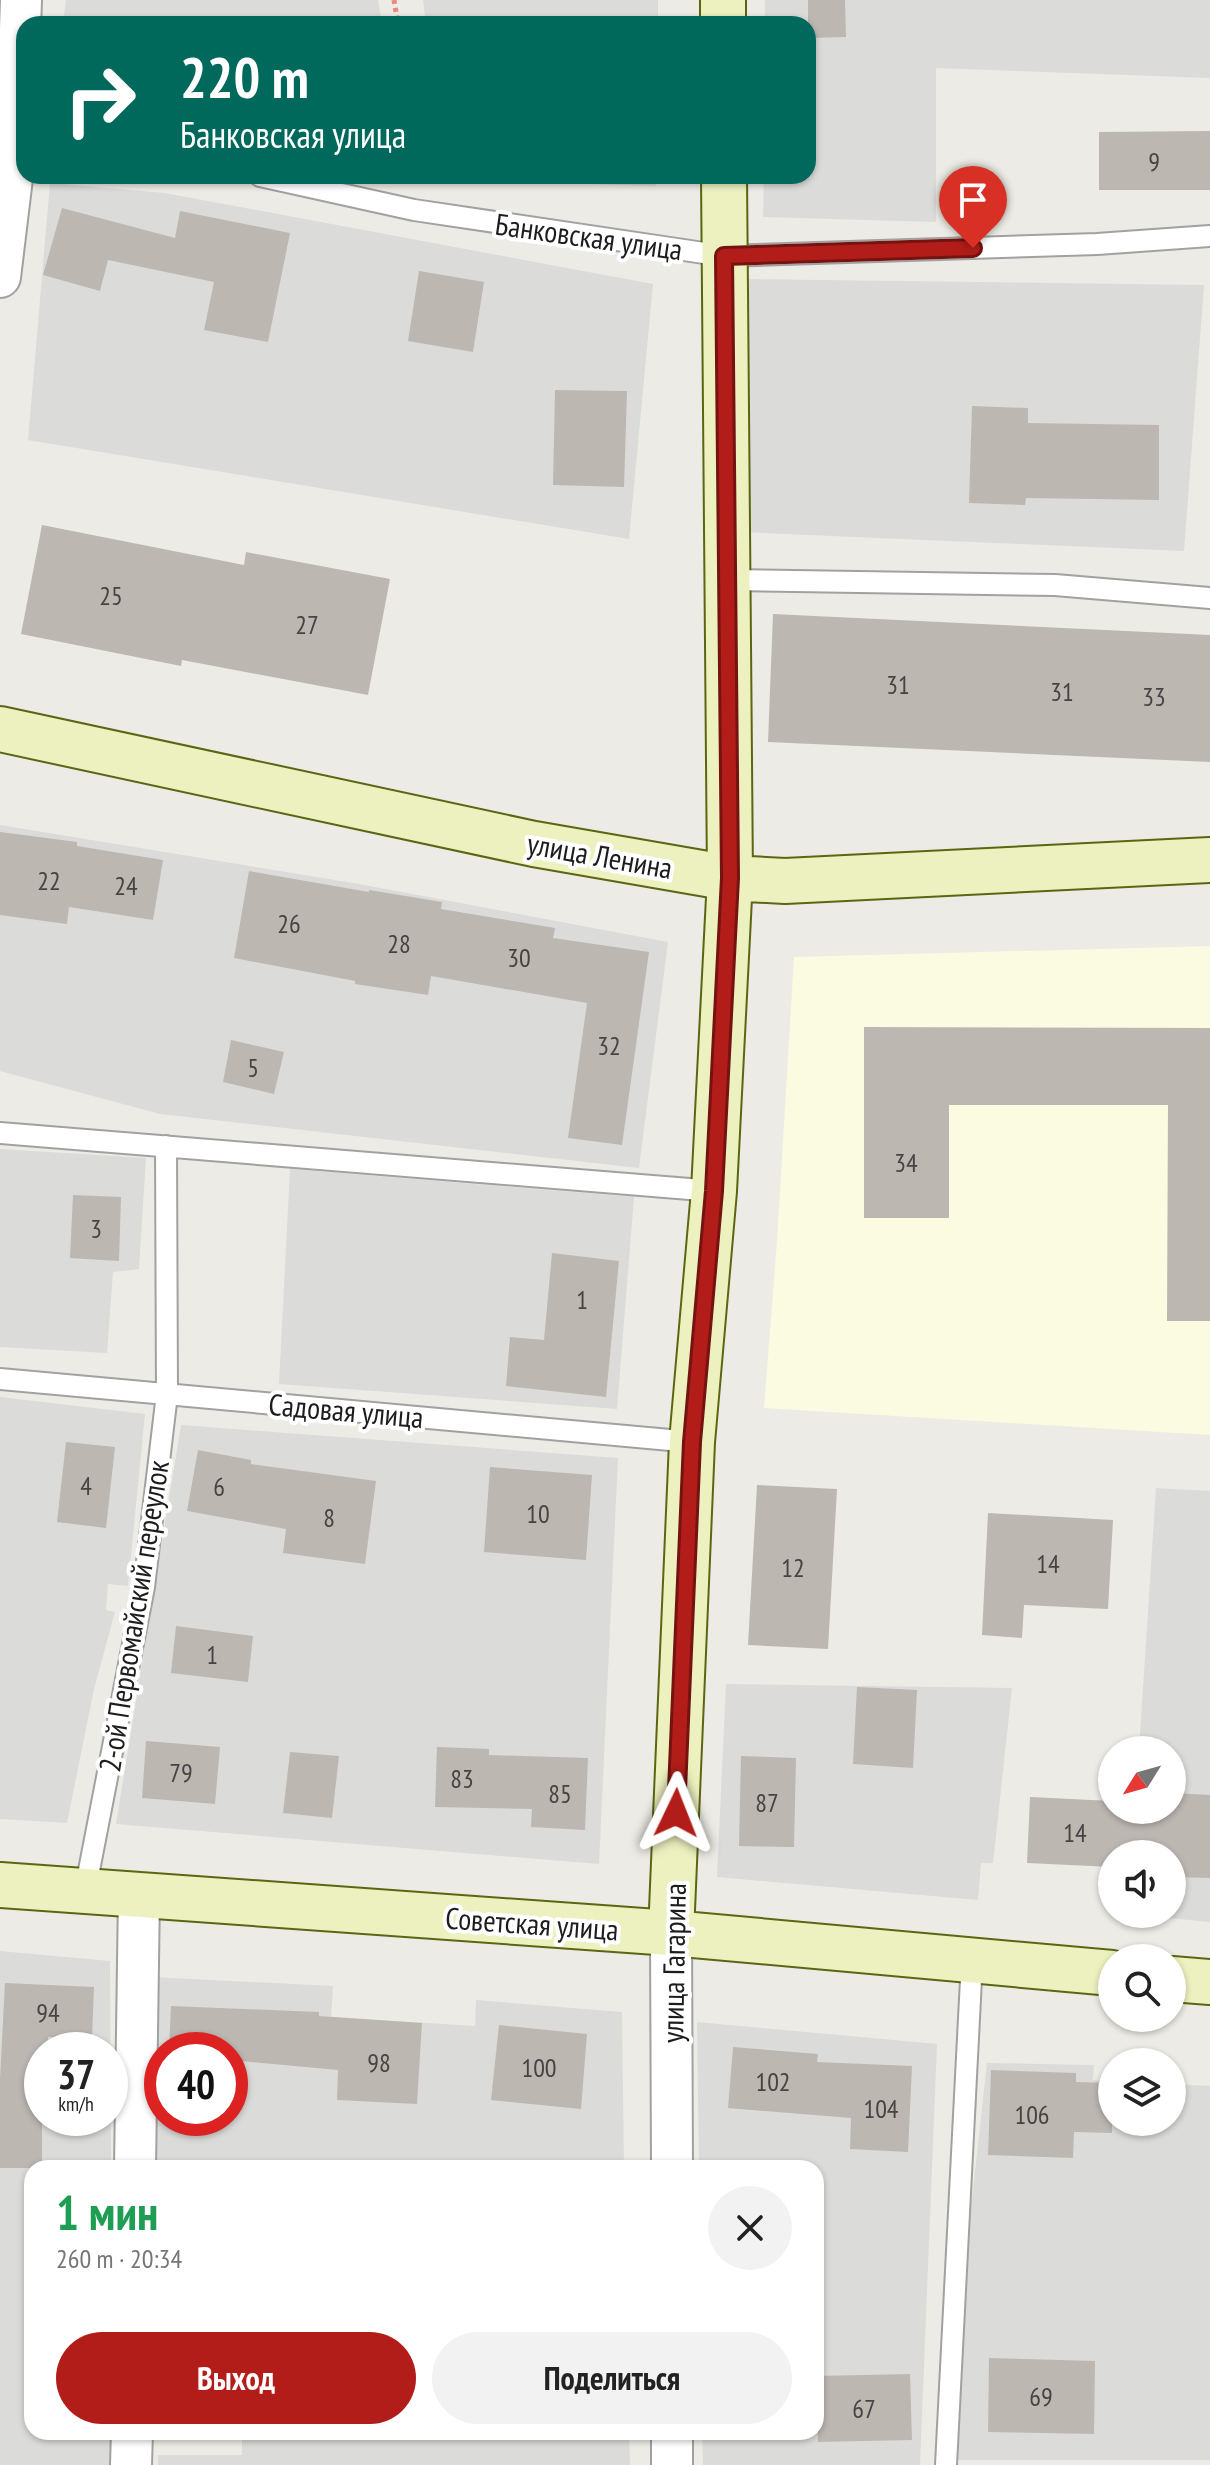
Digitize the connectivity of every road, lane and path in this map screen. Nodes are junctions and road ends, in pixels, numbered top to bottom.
1 (16, 171) edge
2 (296, 184) edge
3 (724, 184) edge
4 (1210, 236) edge
5 (724, 256) junction
6 (0, 277) edge
7 (728, 580) junction
8 (1210, 598) edge
9 (0, 729) edge
10 (1210, 860) edge
11 (730, 878) junction
12 (0, 1133) edge
13 (166, 1146) junction
14 (714, 1191) junction
15 (0, 1379) edge
16 (167, 1394) junction
17 (692, 1442) junction
18 (0, 1885) edge
19 (85, 1891) junction
20 (139, 1895) junction
21 (671, 1933) junction
22 (972, 1960) junction
23 (1098, 1972) edge
24 (1186, 1980) edge
25 (1210, 1982) edge
26 (135, 2160) edge
27 (672, 2160) edge
28 (132, 2440) edge
29 (672, 2440) edge
30 (131, 2465) edge
31 (672, 2465) edge
32 (946, 2465) edge

1 - 6 street
2 - 5 lane, Банковская улица
3 - 5 street, улица Гагарина
4 - 5 lane, Банковская улица
5 - 7 street, улица Гагарина
7 - 8 lane
7 - 11 street, улица Гагарина
9 - 11 street, улица Ленина
10 - 11 street, улица Ленина
11 - 14 street, улица Гагарина
12 - 13 lane
13 - 14 lane
13 - 16 lane, 2-ой Первомайский переулок
14 - 17 street, улица Гагарина
15 - 16 lane, Садовая улица
16 - 17 lane, Садовая улица
16 - 19 lane, 2-ой Первомайский переулок
17 - 21 street, улица Гагарина
18 - 19 street, Советская улица
19 - 20 street, Советская улица
20 - 21 street, Советская улица
20 - 26 street
21 - 22 street, Советская улица
21 - 27 street, улица Гагарина
22 - 23 street, Советская улица
22 - 32 lane
24 - 25 street
28 - 30 street
29 - 31 street

